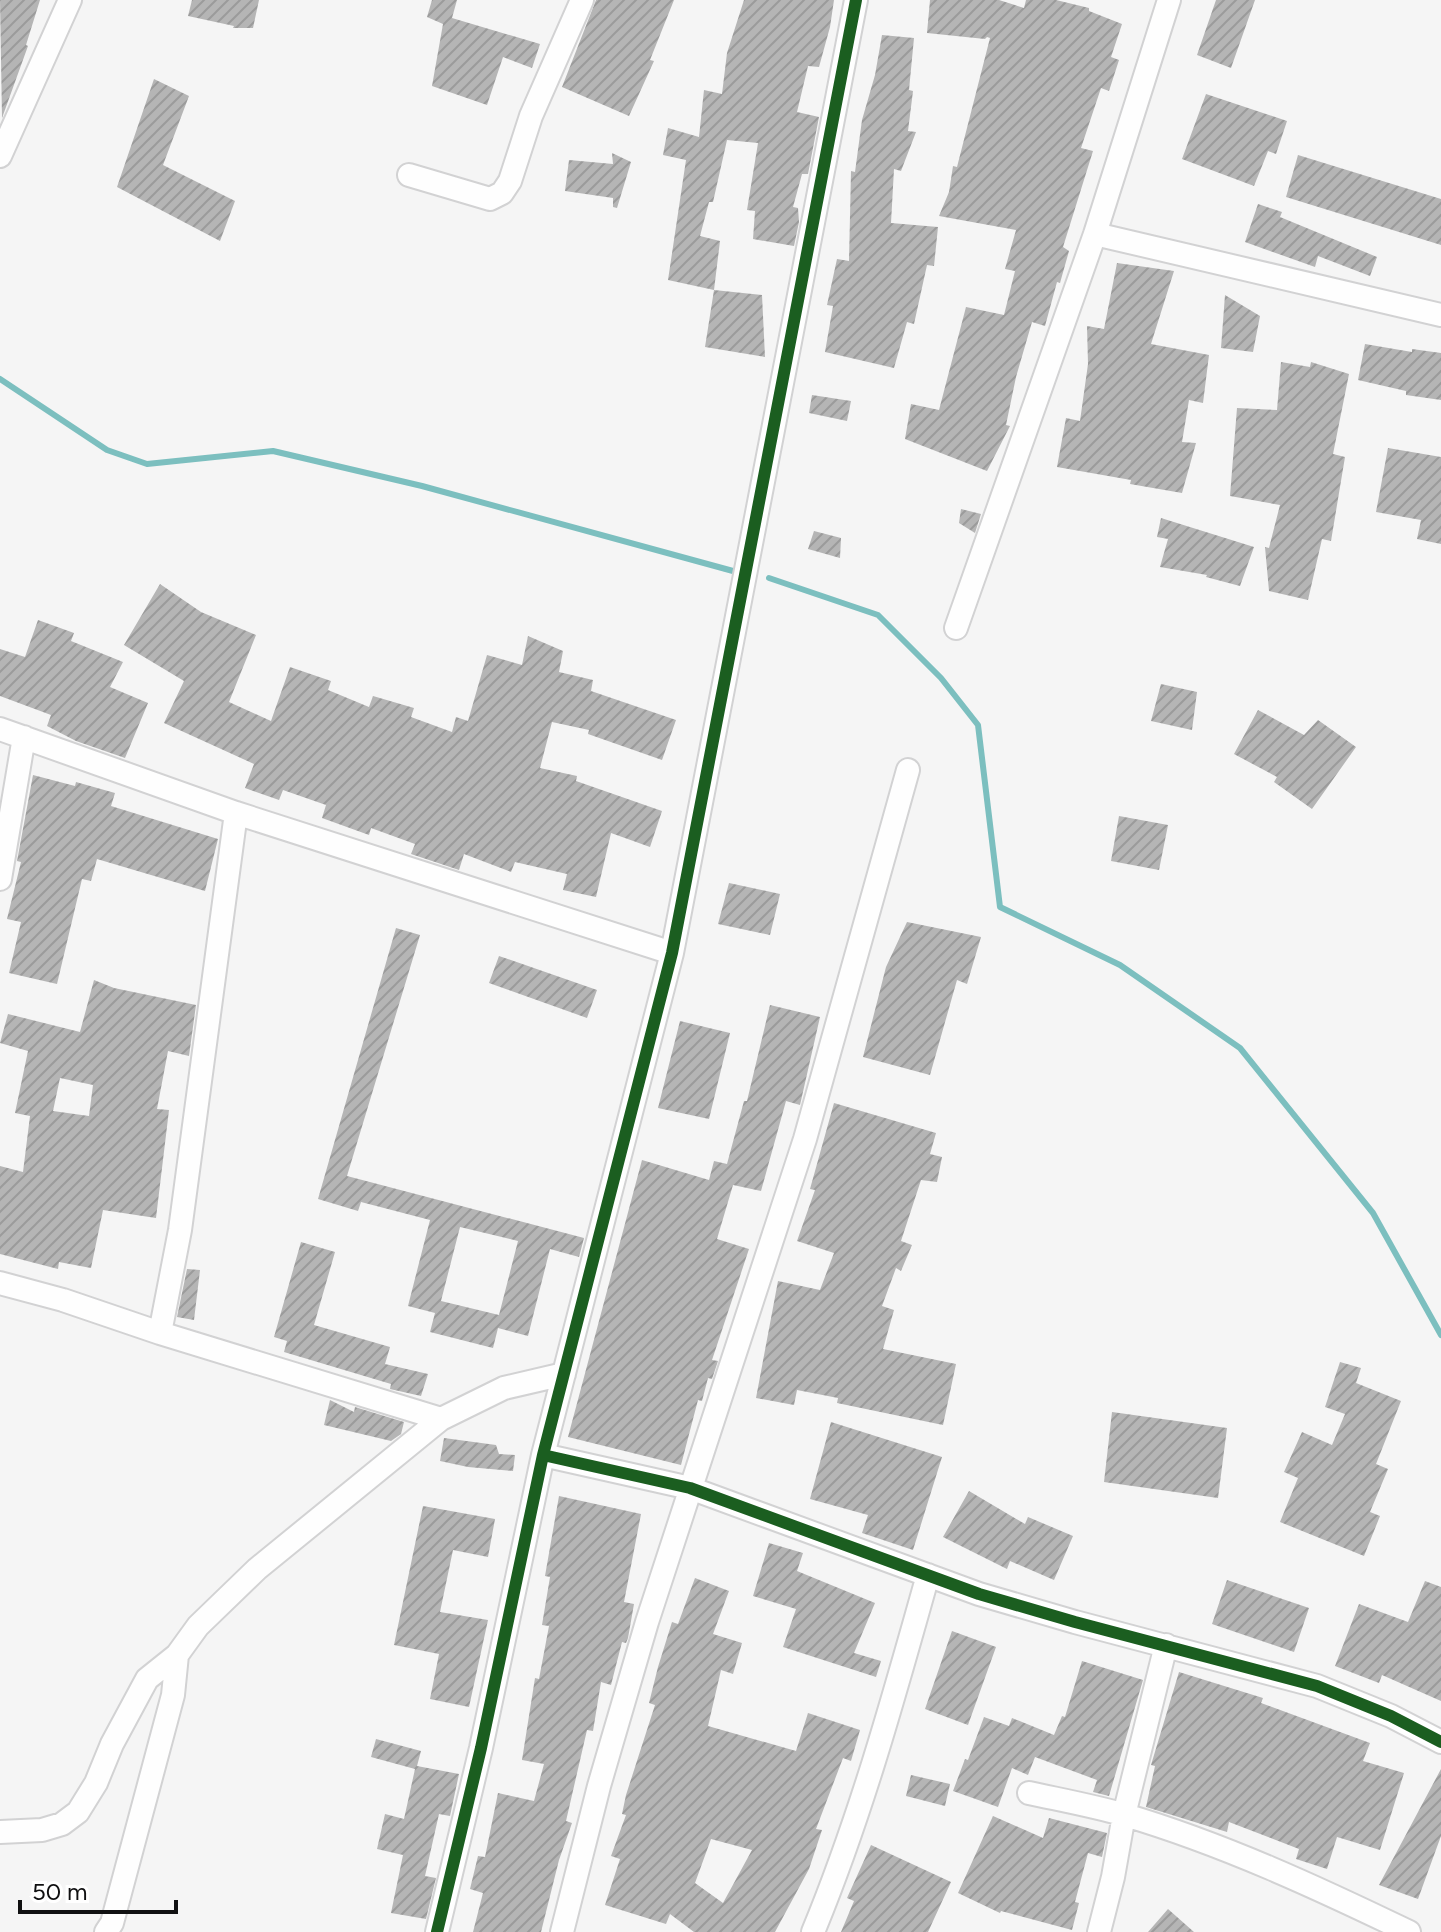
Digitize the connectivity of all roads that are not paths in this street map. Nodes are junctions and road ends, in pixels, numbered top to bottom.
1 (70, 0) edge
2 (582, 0) edge
3 (856, 0) edge
4 (1169, 0) edge
5 (0, 156) edge
6 (409, 175) dead end
7 (1095, 234) junction
8 (1441, 315) edge
9 (956, 628) dead end
10 (0, 729) edge
11 (24, 737) junction
12 (908, 770) dead end
13 (236, 813) junction
14 (0, 879) edge
15 (672, 953) junction
16 (0, 1283) edge
17 (160, 1333) junction
18 (564, 1374) junction
19 (441, 1419) junction
20 (543, 1455) junction
21 (690, 1488) junction
22 (928, 1575) junction
23 (1166, 1645) junction
24 (177, 1655) junction
25 (1441, 1742) edge
26 (1029, 1793) dead end
27 (1124, 1815) junction
28 (0, 1832) edge
29 (106, 1932) edge
30 (437, 1932) edge
31 (562, 1932) edge
32 (813, 1932) edge
33 (1099, 1932) edge
34 (1409, 1932) edge

1 - 5 street
2 - 6 street
3 - 15 street
4 - 7 street
7 - 8 street
7 - 9 street
10 - 11 street
11 - 13 street
11 - 14 street
12 - 21 street
13 - 15 street
13 - 17 street
15 - 18 street
16 - 17 street
17 - 19 street
18 - 19 street
18 - 20 street
19 - 24 street
20 - 21 street
20 - 30 street
21 - 22 street
21 - 31 street
22 - 23 street
22 - 32 street
23 - 25 street
23 - 27 street
24 - 28 street
24 - 29 street
26 - 27 street
27 - 33 street
27 - 34 street

